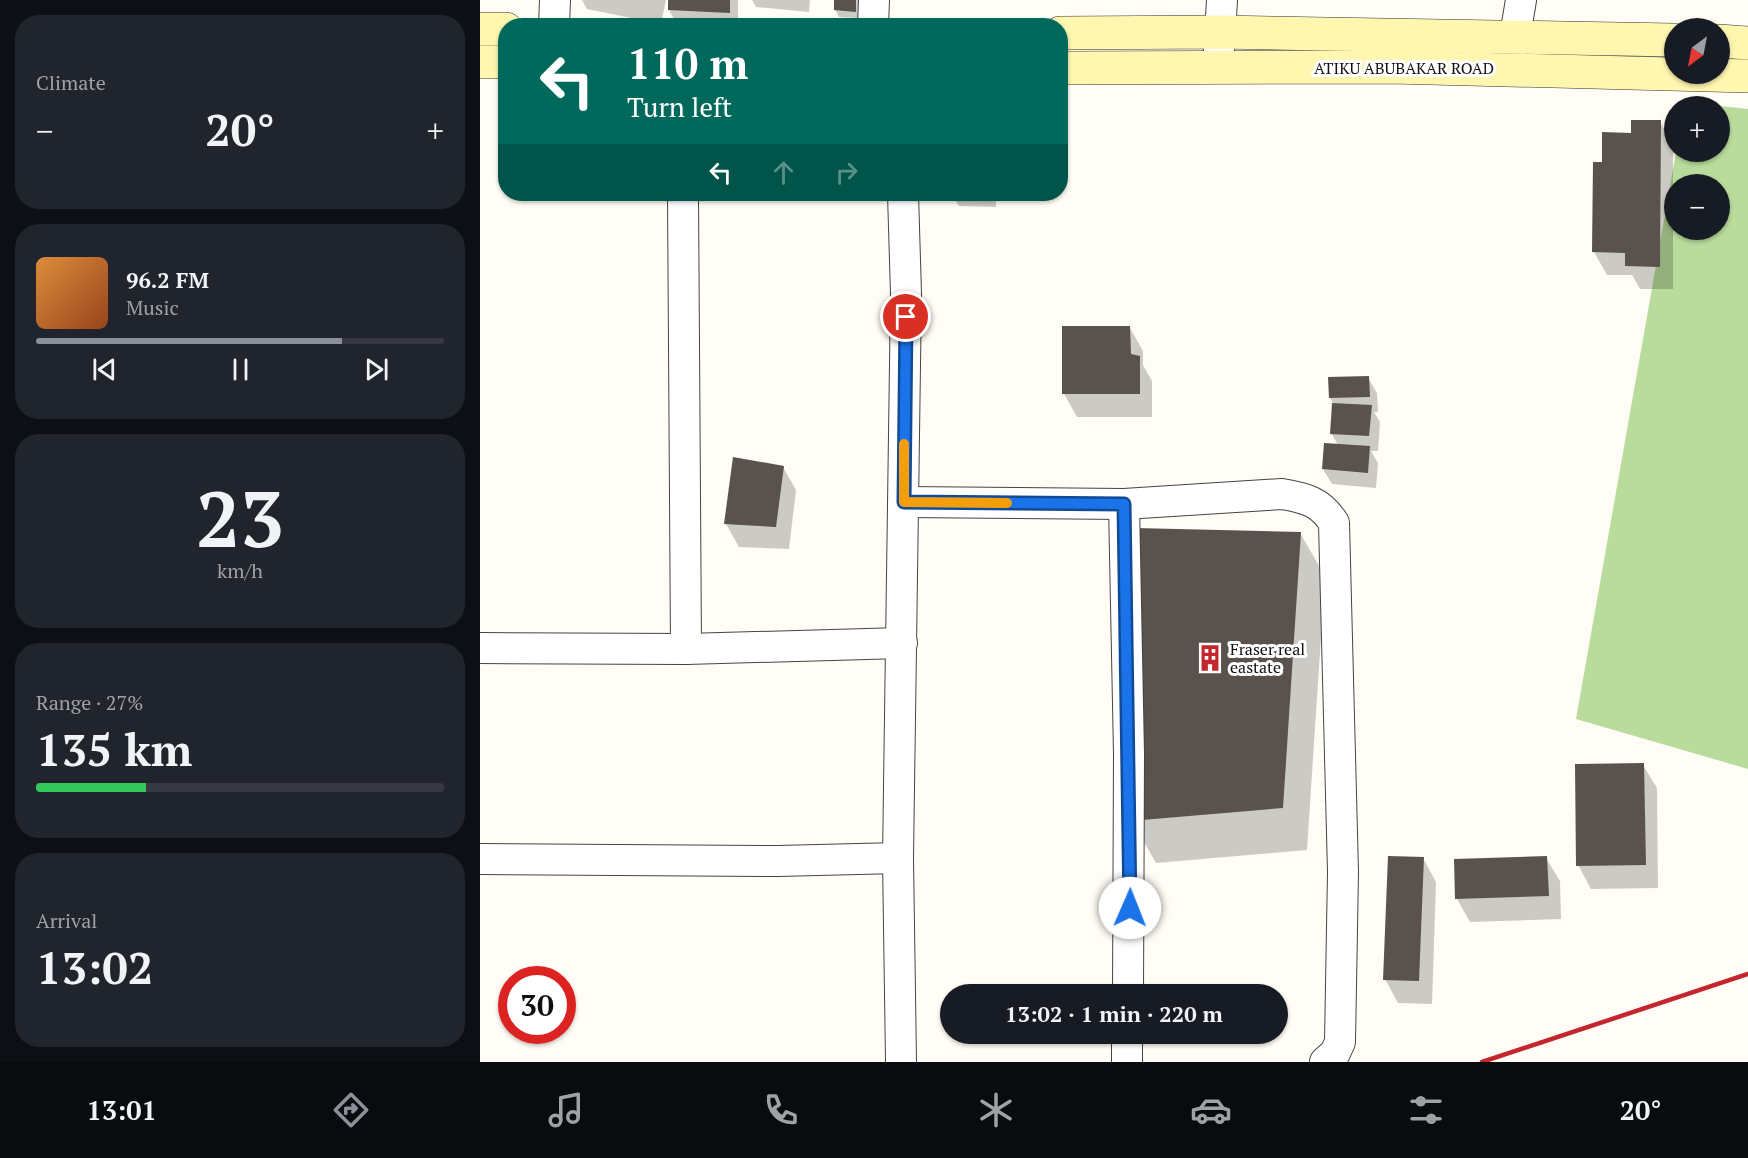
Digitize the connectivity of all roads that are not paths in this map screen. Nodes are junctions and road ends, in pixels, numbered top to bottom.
1 (555, 0) edge
2 (874, 0) edge
3 (1222, 0) edge
4 (1521, 0) edge
5 (554, 18) edge
6 (873, 18) edge
7 (480, 29) edge
8 (498, 29) edge
9 (1220, 32) junction
10 (1068, 33) edge
11 (1515, 36) junction
12 (1664, 40) edge
13 (1730, 42) edge
14 (1748, 43) edge
15 (480, 62) edge
16 (498, 62) edge
17 (1068, 68) edge
18 (1218, 68) junction
19 (1748, 76) edge
20 (683, 201) edge
21 (903, 201) edge
22 (904, 502) junction
23 (1124, 504) junction
24 (902, 643) junction
25 (480, 648) edge
26 (686, 649) junction
27 (898, 858) junction
28 (480, 859) edge
29 (1128, 984) edge
30 (1127, 1044) edge
31 (901, 1062) edge
32 (1127, 1062) edge
33 (1325, 1062) edge

1 - 5 street
2 - 6 street
3 - 9 street
4 - 11 street
7 - 8 street
9 - 10 street
9 - 11 street
9 - 18 street
11 - 12 street
13 - 14 street
15 - 16 street
17 - 18 street, ATIKU ABUBAKAR ROAD
18 - 19 street, ATIKU ABUBAKAR ROAD
20 - 26 street
21 - 22 street
22 - 23 street
22 - 24 street
23 - 29 street
23 - 33 street
24 - 26 street
24 - 27 street
25 - 26 street
27 - 28 street
27 - 31 street
30 - 32 street

